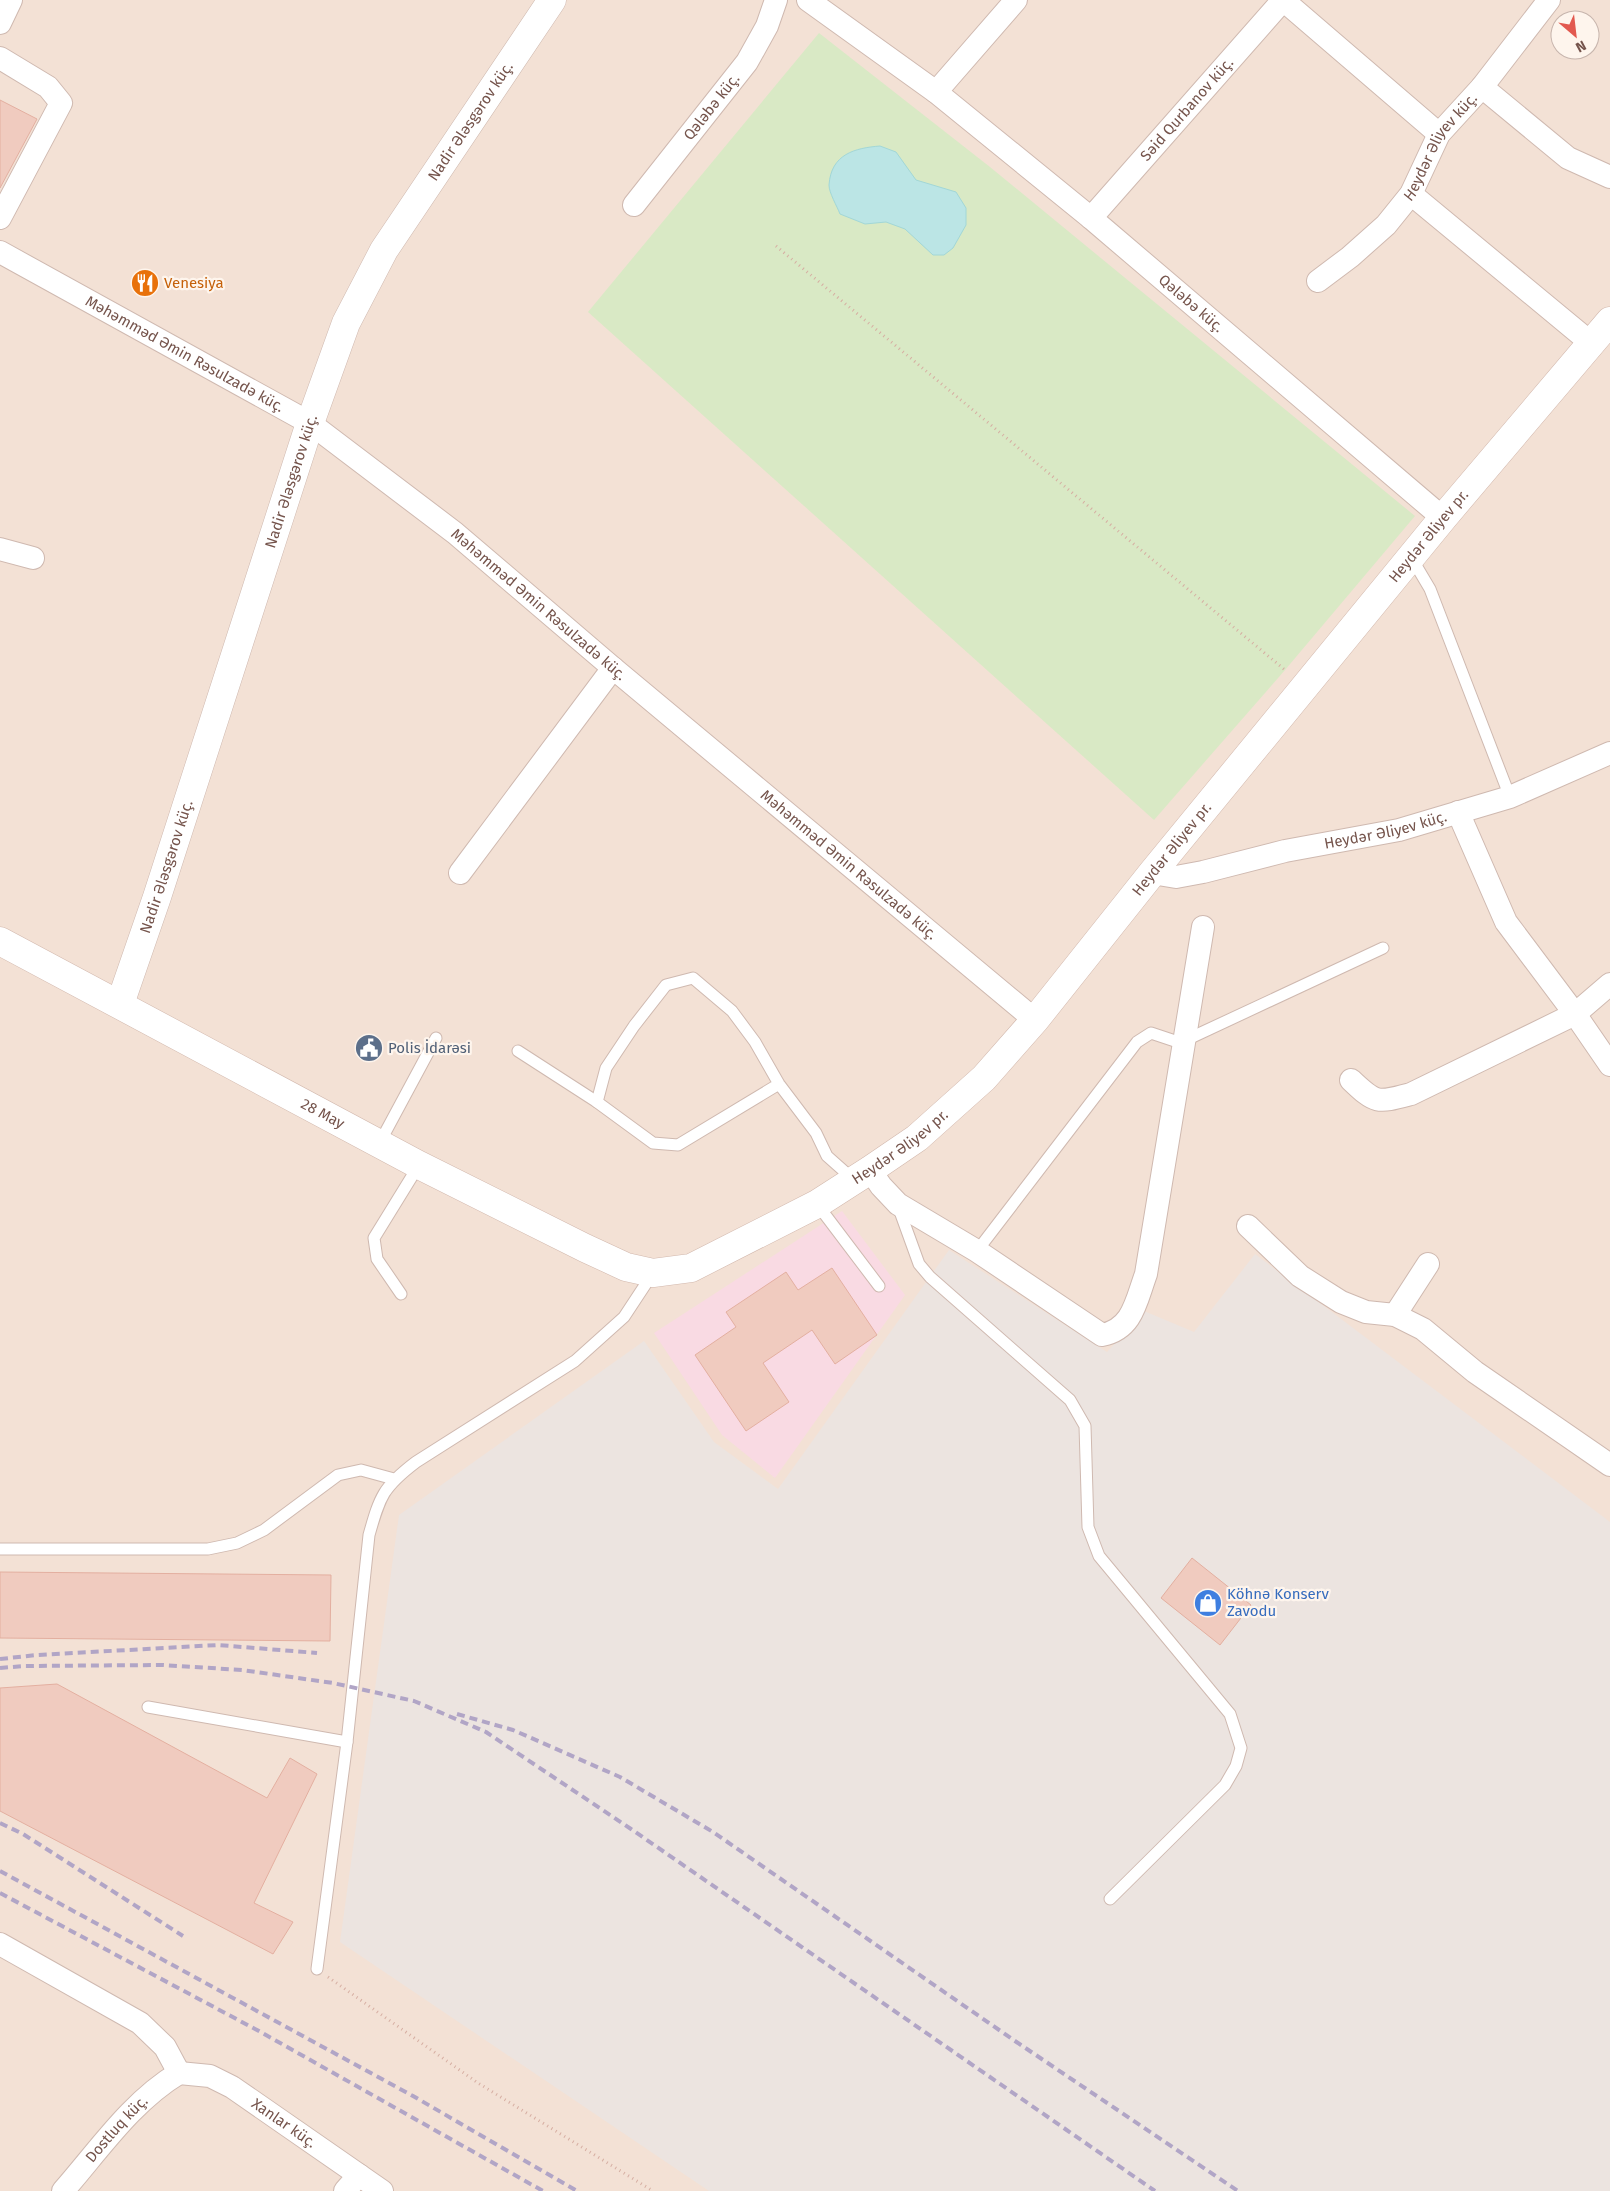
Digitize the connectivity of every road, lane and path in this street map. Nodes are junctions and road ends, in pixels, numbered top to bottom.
1 (11, 0) edge
2 (776, 0) edge
3 (808, 0) edge
4 (1016, 0) edge
5 (1283, 0) edge
6 (1549, 0) edge
7 (545, 3) edge
8 (0, 23) edge
9 (0, 58) edge
10 (1482, 87) junction
11 (936, 92) junction
12 (1439, 134) junction
13 (1610, 177) edge
14 (1411, 194) junction
15 (634, 205) dead end
16 (0, 218) edge
17 (1091, 218) junction
18 (776, 246) dead end
19 (0, 252) edge
20 (1318, 281) dead end
21 (1610, 321) edge
22 (1591, 343) junction
23 (310, 423) junction
24 (1443, 518) junction
25 (0, 549) edge
26 (1411, 557) junction
27 (33, 558) dead end
28 (613, 668) junction
29 (1285, 670) dead end
30 (1610, 754) edge
31 (1510, 797) junction
32 (1458, 812) junction
33 (460, 873) dead end
34 (1152, 873) junction
35 (1203, 927) dead end
36 (0, 941) edge
37 (1383, 948) dead end
38 (1610, 984) edge
39 (120, 1004) junction
40 (1575, 1014) junction
41 (1035, 1020) junction
42 (436, 1038) dead end
43 (1184, 1044) junction
44 (518, 1051) dead end
45 (1610, 1065) edge
46 (1351, 1080) dead end
47 (779, 1084) junction
48 (597, 1102) junction
49 (380, 1144) junction
50 (419, 1166) junction
51 (862, 1175) junction
52 (817, 1204) junction
53 (898, 1204) junction
54 (1248, 1226) dead end
55 (977, 1251) junction
56 (1428, 1264) dead end
57 (653, 1274) junction
58 (879, 1286) dead end
59 (401, 1294) dead end
60 (1395, 1314) junction
61 (1610, 1465) edge
62 (394, 1479) junction
63 (0, 1548) edge
64 (148, 1706) dead end
65 (348, 1742) junction
66 (1110, 1899) dead end
67 (0, 1944) edge
68 (317, 1969) joint
69 (179, 2074) junction
70 (352, 2183) edge
71 (63, 2191) edge
72 (382, 2191) edge
73 (653, 2191) edge

1 - 8 street
2 - 15 street, Qələbə küç.
3 - 11 street, Qələbə küç.
4 - 11 street
5 - 12 street
5 - 17 street, Səid Qurbanov küç.
6 - 10 street, Heydər Əliyev küç.
7 - 23 main road, Nadir Ələsgərov küç.
9 - 16 street
10 - 12 street, Heydər Əliyev küç.
10 - 13 street
11 - 17 street, Qələbə küç.
12 - 14 street, Heydər Əliyev küç.
14 - 20 street, Heydər Əliyev küç.
14 - 22 street
17 - 24 street, Qələbə küç.
18 - 29 path
19 - 23 street, Məhəmməd Əmin Rəsulzadə küç.
21 - 22 main road, Heydər Əliyev pr.
22 - 24 main road, Heydər Əliyev pr.
23 - 28 street, Məhəmməd Əmin Rəsulzadə küç.
23 - 39 main road, Nadir Ələsgərov küç.
24 - 26 main road, Heydər Əliyev pr.
25 - 27 street
26 - 31 lane
26 - 34 main road, Heydər Əliyev pr.
28 - 33 street
28 - 41 street, Məhəmməd Əmin Rəsulzadə küç.
30 - 31 street, Heydər Əliyev küç.
31 - 32 street, Heydər Əliyev küç.
32 - 34 street, Heydər Əliyev küç.
32 - 40 street
34 - 41 main road, Heydər Əliyev pr.
35 - 43 street
36 - 39 main road, 28 May
37 - 43 lane
38 - 40 street
39 - 49 main road, 28 May
40 - 45 street
40 - 46 street
41 - 51 main road, Heydər Əliyev pr.
42 - 49 lane
43 - 55 lane
43 - 55 street
44 - 48 lane
47 - 48 lane
47 - 48 lane
47 - 51 lane
49 - 50 main road, 28 May
50 - 57 main road, 28 May
50 - 59 lane
51 - 52 main road, Heydər Əliyev pr.
51 - 53 street
52 - 57 main road, Heydər Əliyev pr.
52 - 58 lane
53 - 55 street
53 - 66 lane
54 - 60 street
56 - 60 street
57 - 62 lane
60 - 61 street
62 - 63 lane
62 - 65 lane
64 - 65 lane
65 - 68 lane
67 - 69 street
68 - 73 path
69 - 70 street, Xanlar küç.
69 - 71 street, Dostluq küç.
70 - 72 street, Xanlar küç.

